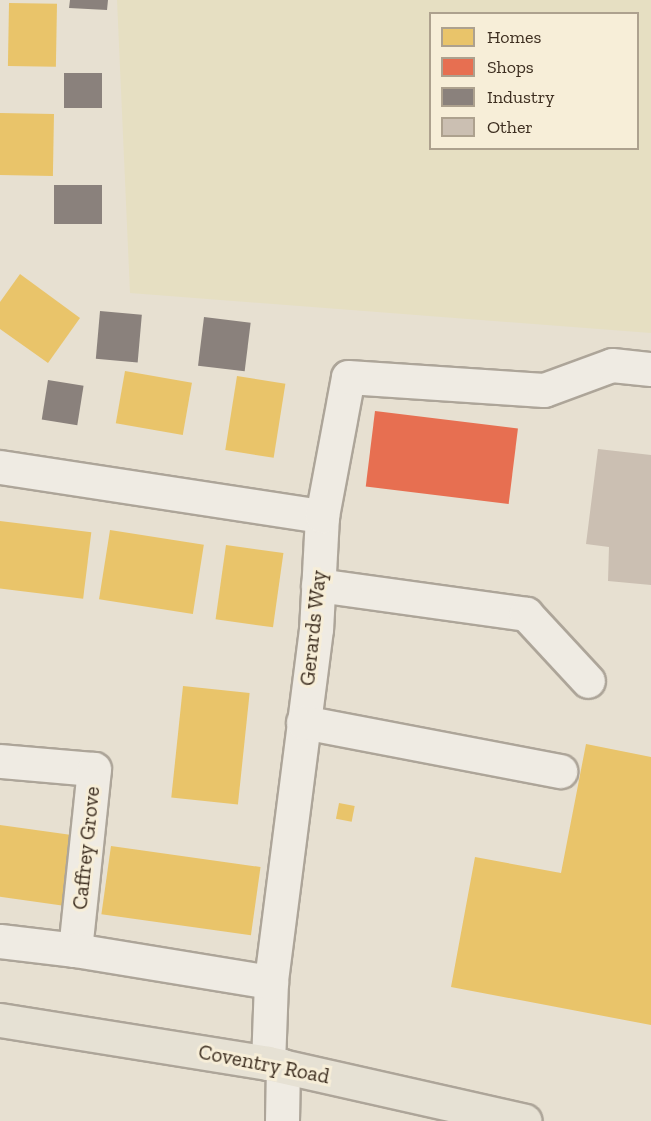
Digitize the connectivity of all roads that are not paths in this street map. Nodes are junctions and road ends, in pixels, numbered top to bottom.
1 (651, 369) edge
2 (0, 466) edge
3 (322, 516) junction
4 (318, 585) junction
5 (588, 681) dead end
6 (303, 722) junction
7 (0, 761) edge
8 (560, 771) dead end
9 (0, 941) edge
10 (75, 950) junction
11 (271, 982) junction
12 (0, 1020) edge
13 (276, 1064) junction
14 (282, 1121) edge
15 (525, 1121) edge

1 - 3 street, Gerards Way
2 - 3 street
3 - 4 street, Gerards Way
4 - 5 street
4 - 6 street, Gerards Way
6 - 8 street
6 - 11 street, Gerards Way
7 - 10 street, Caffrey Grove
9 - 10 street
10 - 11 street
11 - 13 street, Gerards Way
12 - 13 main road, Coventry Road
13 - 14 street, Gerards Way
13 - 15 main road, Coventry Road

